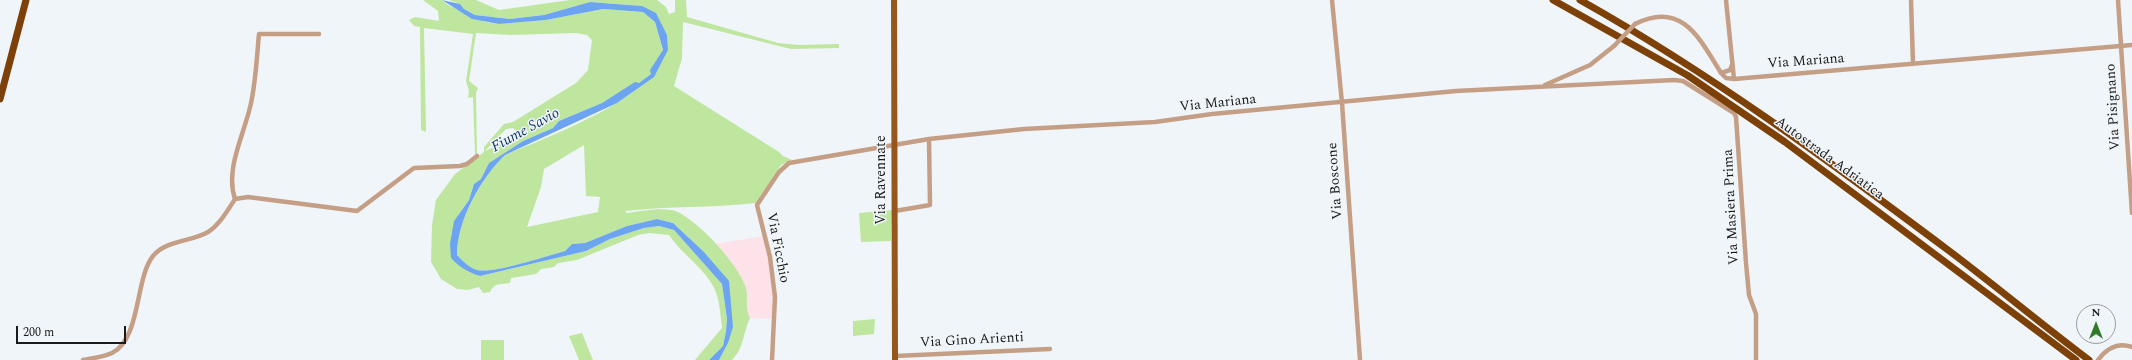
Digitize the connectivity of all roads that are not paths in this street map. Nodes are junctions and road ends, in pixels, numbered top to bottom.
1 (21, 0) edge
2 (26, 0) edge
3 (894, 0) edge
4 (1332, 0) edge
5 (1553, 0) edge
6 (1580, 0) edge
7 (1726, 0) edge
8 (1911, 0) edge
9 (2118, 0) edge
10 (1649, 12) dead end
11 (1688, 19) dead end
12 (320, 34) dead end
13 (2132, 45) edge
14 (2121, 46) junction
15 (1913, 64) junction
16 (1732, 65) junction
17 (1721, 73) junction
18 (1734, 80) junction
19 (1683, 81) joint
20 (0, 83) edge
21 (1544, 86) junction
22 (0, 99) edge
23 (1342, 103) junction
24 (929, 139) junction
25 (894, 145) junction
26 (477, 156) dead end
27 (235, 199) junction
28 (894, 211) junction
29 (2132, 213) edge
30 (2132, 347) edge
31 (1050, 349) dead end
32 (895, 358) edge
33 (2100, 358) edge
34 (82, 360) edge
35 (772, 360) edge
36 (1360, 360) edge
37 (1756, 360) edge
38 (2076, 360) edge
39 (2089, 360) edge

1 - 20 highway
2 - 22 highway
3 - 25 main road, Via Ravennate
4 - 23 street, Via Boscone
5 - 38 highway, Autostrada Adriatica
6 - 39 highway, Autostrada Adriatica
7 - 16 street
8 - 15 street
9 - 14 street, Via Pisignano
10 - 21 street, Via Mariana, bridge
11 - 17 street
12 - 27 street
13 - 14 street, Via Mariana
14 - 15 street, Via Mariana
14 - 29 street, Via Pisignano
15 - 18 street, Via Mariana
16 - 17 street
16 - 18 street
17 - 18 street
19 - 21 street, Via Mariana
19 - 37 street, Via Masiera Prima
21 - 23 street, Via Mariana
23 - 24 street, Via Mariana
23 - 36 street, Via Boscone
24 - 25 street, Via Mariana
24 - 28 street
25 - 28 main road, Via Ravennate
25 - 35 street, Via Ficchio
26 - 27 street
27 - 34 street
28 - 32 main road, Via Ravennate
30 - 33 street
31 - 32 street, Via Gino Arienti

